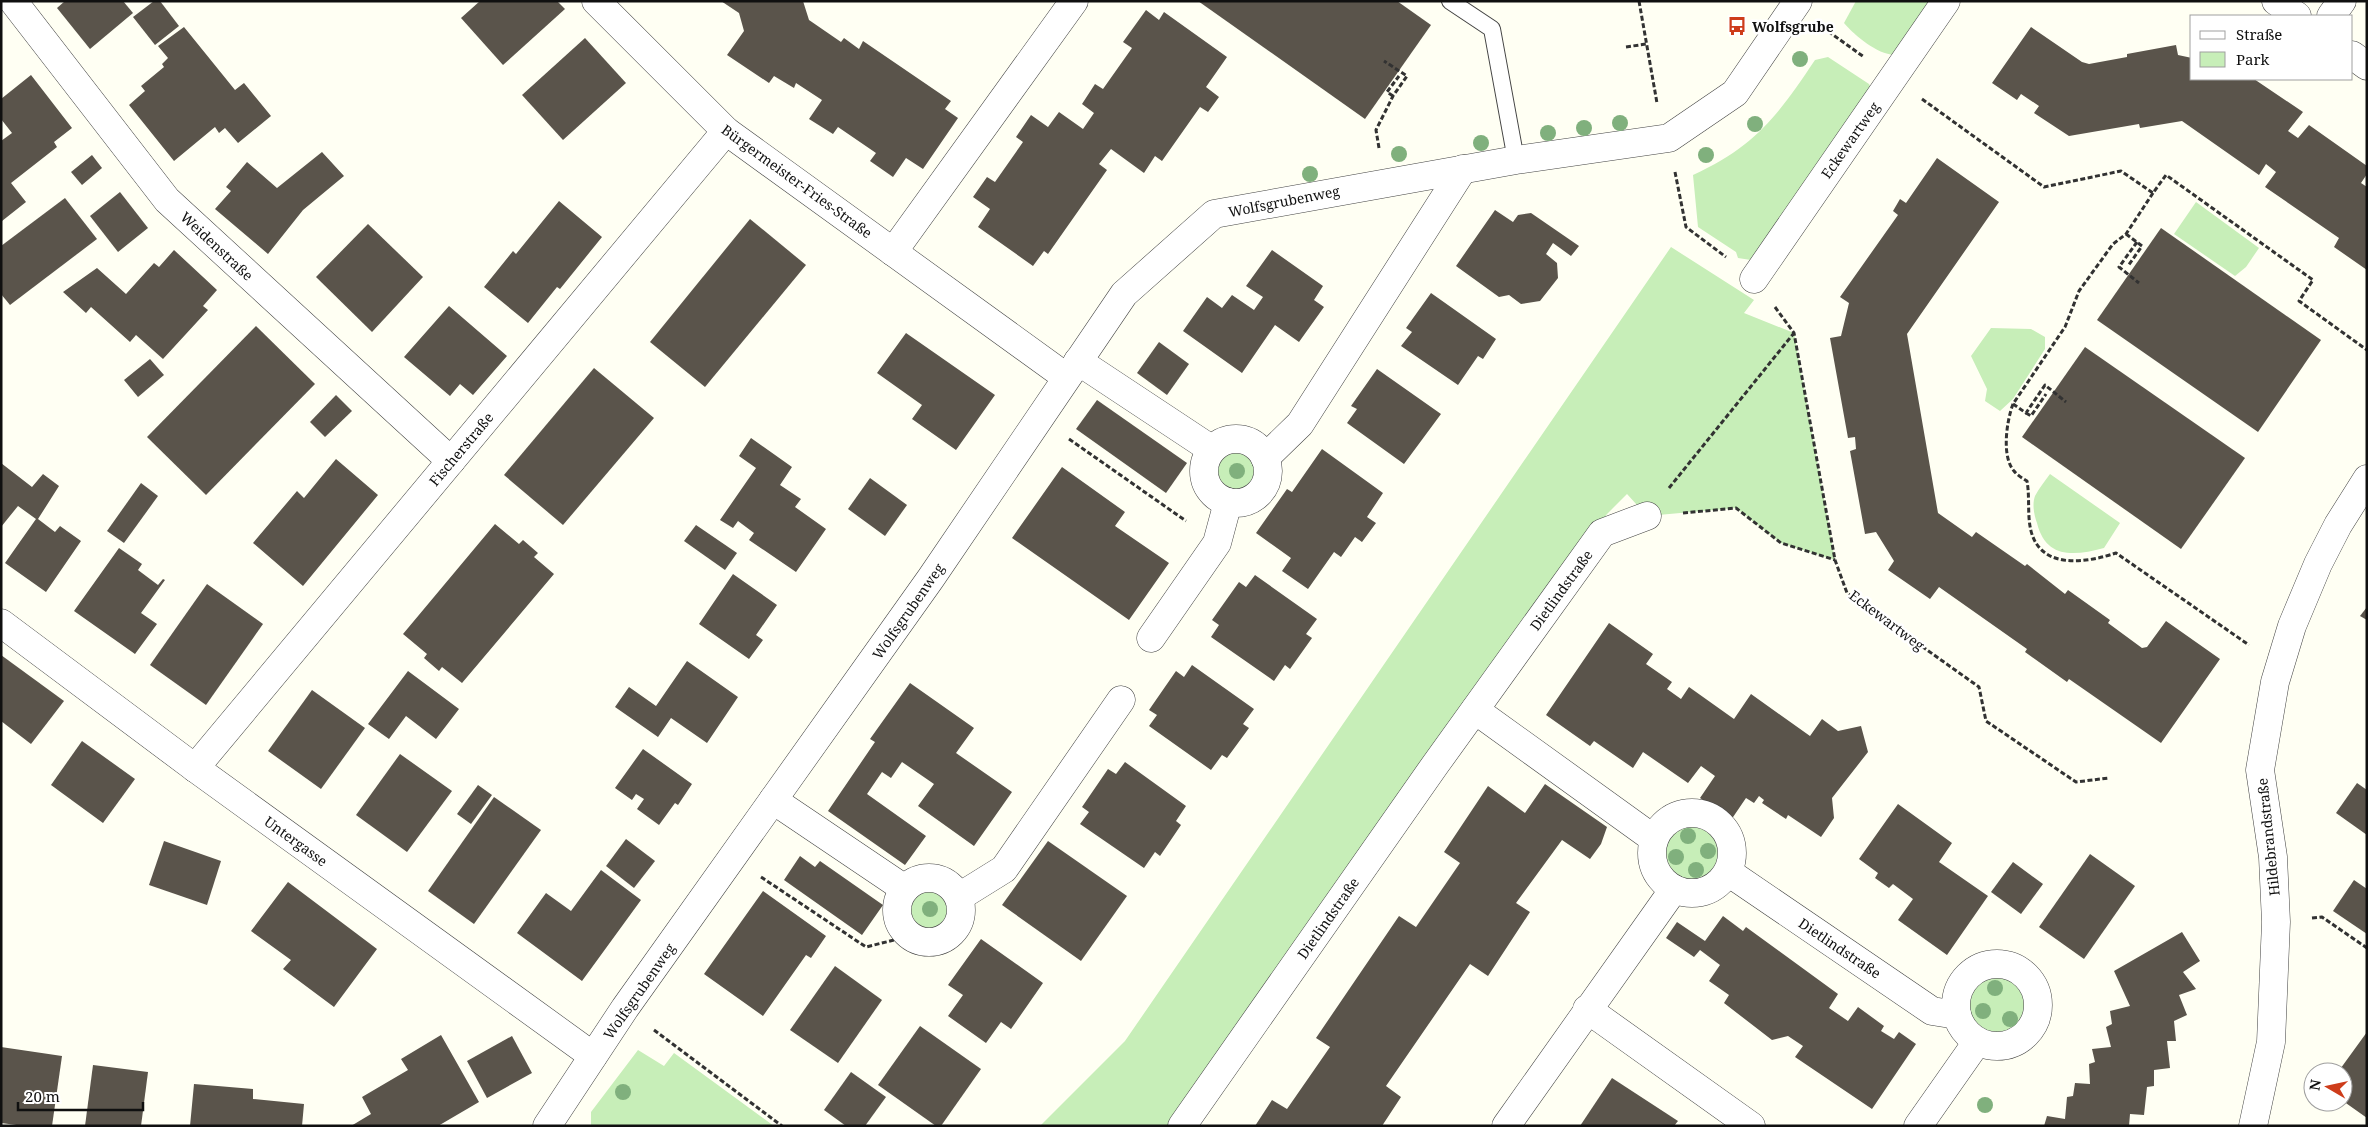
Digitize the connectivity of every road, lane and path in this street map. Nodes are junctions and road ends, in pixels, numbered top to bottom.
1 (13, 1) edge
2 (596, 1) edge
3 (1074, 1) edge
4 (1450, 1) edge
5 (1639, 1) edge
6 (1946, 1) edge
7 (2276, 1) edge
8 (2342, 1) edge
9 (1796, 4) edge
10 (2296, 15) edge
11 (2333, 15) edge
12 (1646, 44) junction
13 (1626, 47) dead end
14 (2353, 56) edge
15 (1384, 61) dead end
16 (2367, 66) edge
17 (1399, 76) dead end
18 (1893, 78) junction
19 (1393, 96) junction
20 (726, 131) junction
21 (1669, 138) junction
22 (1516, 160) junction
23 (1463, 169) junction
24 (1383, 182) junction
25 (2153, 193) junction
26 (2126, 234) junction
27 (2137, 242) junction
28 (893, 252) junction
29 (2128, 266) dead end
30 (1754, 279) junction
31 (2139, 283) dead end
32 (1794, 333) junction
33 (2367, 350) edge
34 (1072, 369) junction
35 (2046, 394) dead end
36 (2066, 402) dead end
37 (2013, 404) junction
38 (2026, 413) junction
39 (1039, 418) junction
40 (1211, 449) junction
41 (1265, 458) junction
42 (451, 462) junction
43 (2367, 479) edge
44 (1228, 502) junction
45 (1160, 503) dead end
46 (1647, 516) junction
47 (1835, 560) junction
48 (1, 623) edge
49 (1151, 638) dead end
50 (2279, 666) junction
51 (1121, 700) dead end
52 (1474, 710) junction
53 (196, 768) junction
54 (2109, 778) dead end
55 (773, 800) junction
56 (1654, 839) junction
57 (733, 857) junction
58 (1728, 872) junction
59 (905, 889) junction
60 (1674, 889) junction
61 (959, 897) junction
62 (2276, 922) junction
63 (910, 936) junction
64 (2367, 948) edge
65 (625, 1008) junction
66 (1587, 1009) junction
67 (1957, 1015) junction
68 (1977, 1042) junction
69 (593, 1056) junction
70 (547, 1126) edge
71 (782, 1126) edge
72 (1182, 1126) edge
73 (1506, 1126) edge
74 (1751, 1126) edge
75 (1918, 1126) edge
76 (2253, 1126) edge

1 - 42 street, Weidenstraße
2 - 20 street, Bürgermeister-Fries-Straße
3 - 28 street
4 - 22 lane
5 - 12 path, Eckewartweg
6 - 18 street, Eckewartweg
7 - 10 street
8 - 11 street
9 - 18 path
9 - 21 street, Wolfsgrubenweg
12 - 13 path
12 - 21 path, Eckewartweg
14 - 16 street
15 - 19 path
17 - 19 path
18 - 25 path
18 - 30 street, Eckewartweg
19 - 24 path
20 - 28 street, Bürgermeister-Fries-Straße
20 - 42 street, Fischerstraße
21 - 22 street, Wolfsgrubenweg
21 - 30 path, Eckewartweg
22 - 23 street, Wolfsgrubenweg
23 - 24 street, Wolfsgrubenweg
23 - 41 street
24 - 34 street, Wolfsgrubenweg
25 - 26 path
25 - 33 path
26 - 27 path
26 - 37 path
27 - 29 path
27 - 31 path
28 - 34 street, Bürgermeister-Fries-Straße
30 - 32 path, Eckewartweg
32 - 46 path
32 - 47 path, Eckewartweg
34 - 39 street, Wolfsgrubenweg
34 - 40 street
35 - 38 path
36 - 38 path
37 - 38 path
37 - 50 path
39 - 45 path
39 - 55 street, Wolfsgrubenweg
40 - 41 street
40 - 44 street
41 - 44 street
42 - 53 street, Fischerstraße
43 - 50 street, Hildebrandstraße
44 - 49 street
46 - 47 path
46 - 52 street, Dietlindstraße
47 - 54 path, Eckewartweg
48 - 53 street, Untergasse
50 - 62 street, Hildebrandstraße
51 - 61 street
52 - 56 street
52 - 72 street, Dietlindstraße
53 - 69 street, Untergasse
55 - 57 street, Wolfsgrubenweg
55 - 59 street
56 - 58 street
56 - 60 street
57 - 63 path
57 - 65 street, Wolfsgrubenweg
58 - 60 street
58 - 67 street, Dietlindstraße
59 - 61 street
59 - 63 street
60 - 66 street
61 - 63 street
62 - 64 path
62 - 76 street, Hildebrandstraße
65 - 69 street, Wolfsgrubenweg
65 - 71 path
66 - 73 street
66 - 74 street
67 - 68 street
67 - 68 street
68 - 75 street
69 - 70 street, Wolfsgrubenweg

